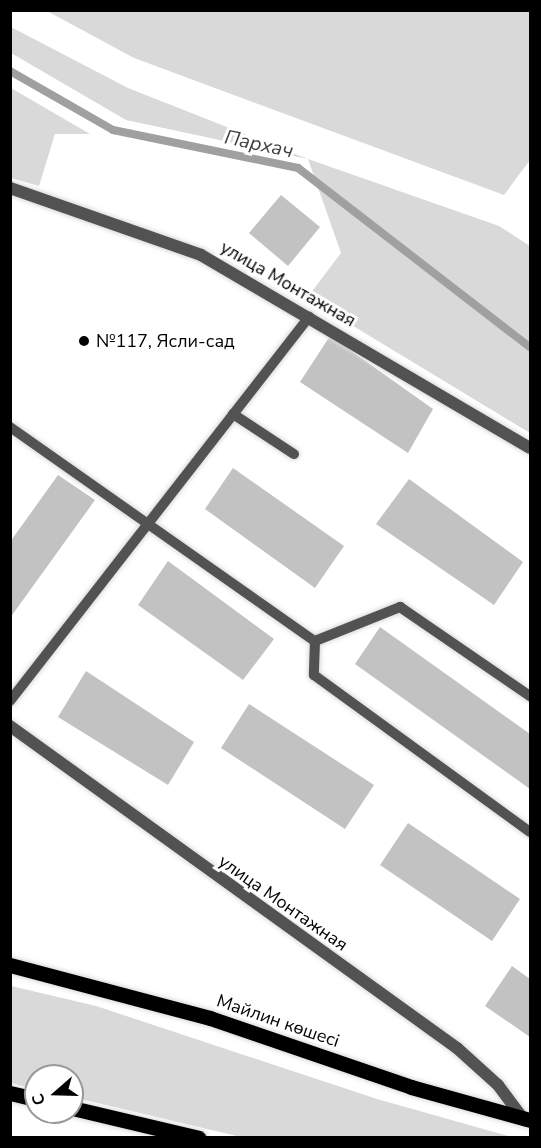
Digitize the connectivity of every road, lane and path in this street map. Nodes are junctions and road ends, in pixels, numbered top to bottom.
1 (10, 188) edge
2 (309, 317) junction
3 (233, 414) junction
4 (11, 429) edge
5 (531, 448) edge
6 (294, 454) dead end
7 (147, 524) junction
8 (315, 641) junction
9 (531, 696) edge
10 (10, 701) edge
11 (10, 726) edge
12 (531, 831) edge
13 (10, 965) edge
14 (84, 1111) edge
15 (527, 1120) edge
16 (199, 1137) edge

1 - 2 street, улица Монтажная
2 - 3 lane
2 - 5 street, улица Монтажная
3 - 6 lane
3 - 7 lane
4 - 7 lane
7 - 8 lane
7 - 10 lane
8 - 9 lane
8 - 12 lane
11 - 15 street, улица Монтажная
13 - 15 main road, Майлин көшесі
14 - 16 main road

